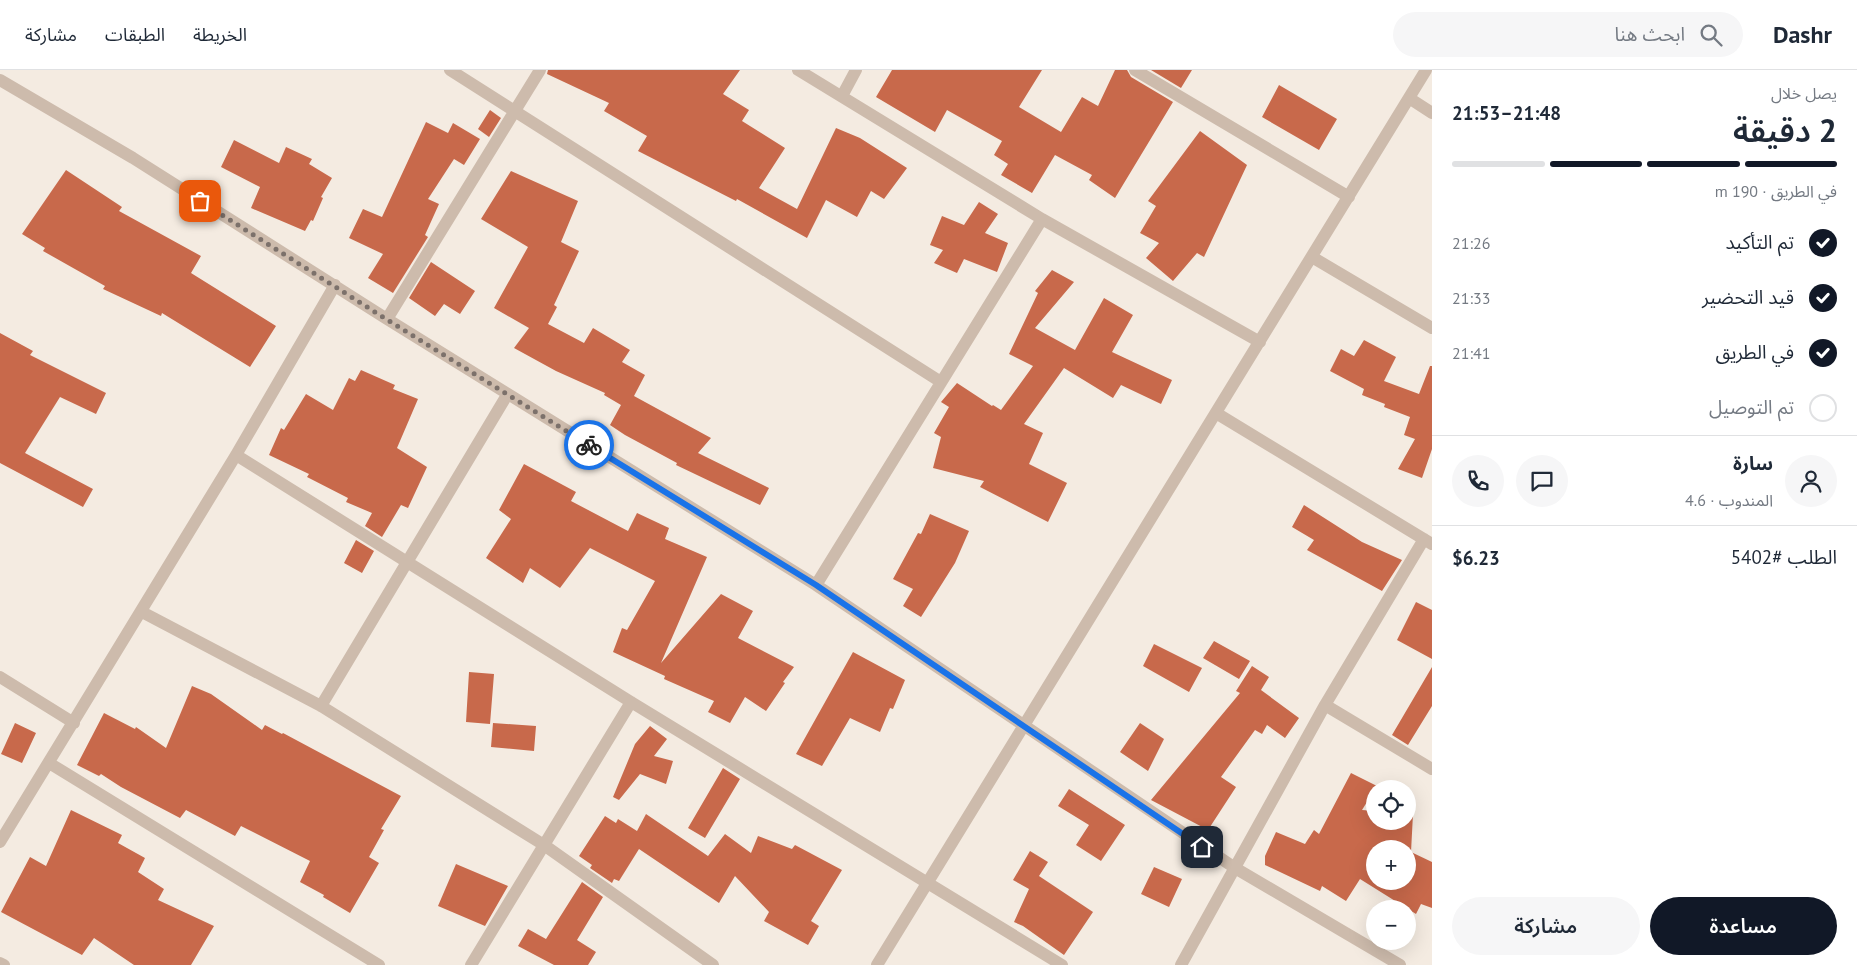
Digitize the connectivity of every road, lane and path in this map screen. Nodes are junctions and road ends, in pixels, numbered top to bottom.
1 (450, 70) edge
2 (540, 70) edge
3 (798, 70) edge
4 (856, 70) edge
5 (1135, 70) edge
6 (1426, 70) edge
7 (0, 80) edge
8 (842, 96) junction
9 (1409, 98) junction
10 (516, 111) junction
11 (1432, 113) edge
12 (1348, 197) junction
13 (1042, 219) junction
14 (1312, 257) junction
15 (335, 285) junction
16 (386, 319) junction
17 (1432, 328) edge
18 (1260, 342) junction
19 (941, 382) junction
20 (507, 394) junction
21 (1216, 413) junction
22 (236, 455) junction
23 (1428, 542) edge
24 (408, 562) junction
25 (816, 585) junction
26 (142, 612) junction
27 (0, 677) edge
28 (631, 702) junction
29 (1325, 705) junction
30 (321, 706) junction
31 (74, 723) junction
32 (1024, 726) junction
33 (49, 763) junction
34 (1432, 769) edge
35 (0, 842) edge
36 (544, 845) junction
37 (1235, 868) junction
38 (927, 883) junction
39 (0, 962) edge
40 (4, 965) edge
41 (379, 965) edge
42 (471, 965) edge
43 (713, 965) edge
44 (877, 965) edge
45 (1062, 965) edge
46 (1181, 965) edge
47 (1400, 965) edge

1 - 10 street
2 - 10 street
3 - 8 street
4 - 8 street
5 - 12 street
6 - 9 street
7 - 15 street
8 - 13 street
9 - 11 street
9 - 12 street
10 - 16 street
10 - 19 street
12 - 14 street
13 - 18 street
13 - 19 street
14 - 17 street
14 - 18 street
15 - 16 street
15 - 22 street
16 - 20 street
18 - 21 street
19 - 25 street
20 - 24 street
20 - 25 street
21 - 23 street
21 - 32 street
22 - 24 street
22 - 26 street
23 - 29 street
24 - 28 street
24 - 30 street
25 - 32 street
26 - 30 street
26 - 31 street
27 - 31 street
28 - 36 street
28 - 38 street
29 - 34 street
29 - 37 street
30 - 36 street
31 - 33 street
32 - 37 street
32 - 38 street
33 - 35 street
33 - 41 street
36 - 42 street
36 - 43 street
37 - 46 street
37 - 47 street
38 - 44 street
38 - 45 street
39 - 40 street

